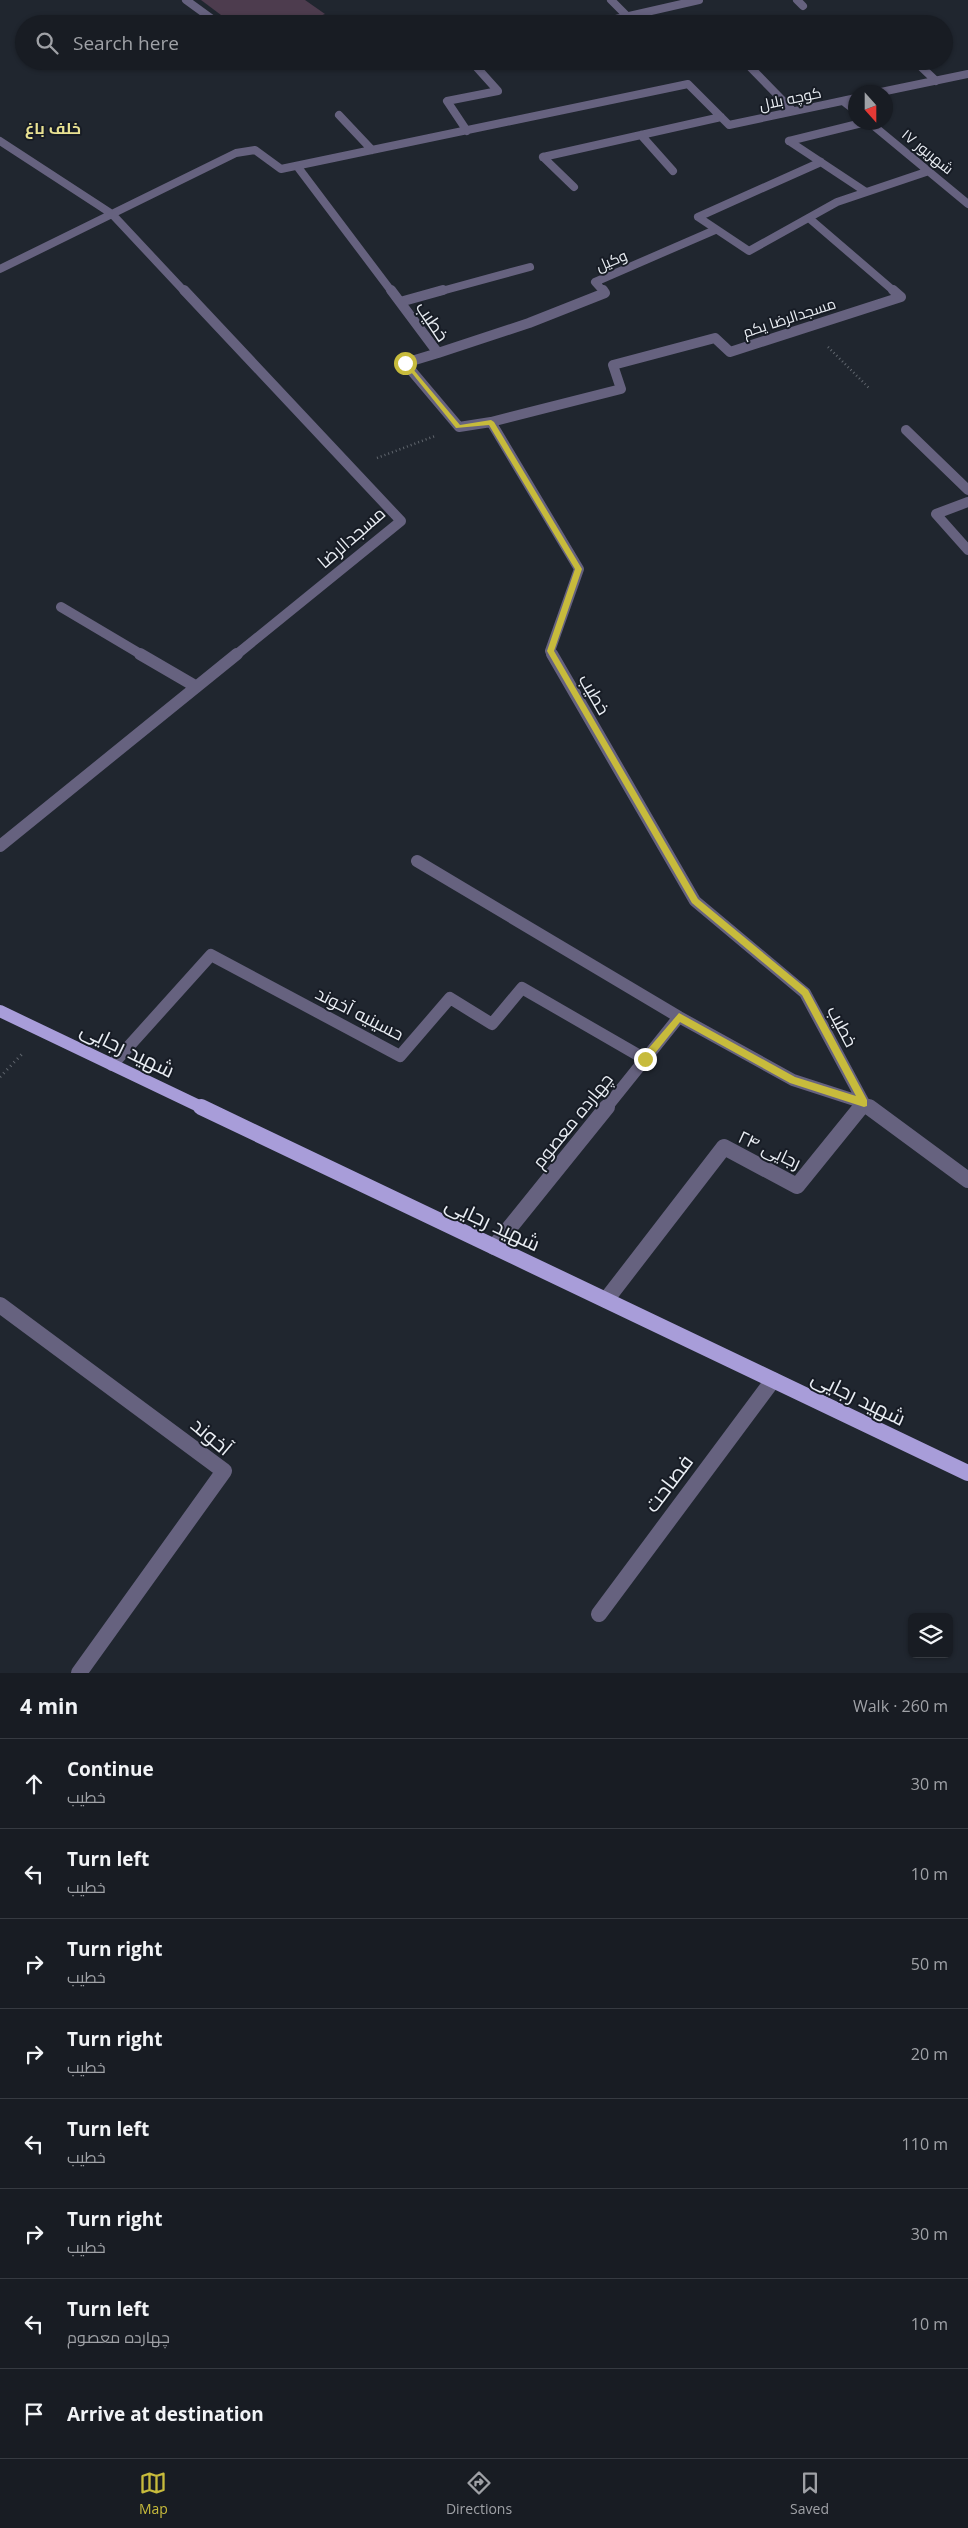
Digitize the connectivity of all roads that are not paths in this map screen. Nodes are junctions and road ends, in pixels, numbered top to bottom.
1 (186, 0) edge
2 (611, 0) edge
3 (699, 0) edge
4 (797, 0) edge
5 (803, 6) dead end
6 (207, 15) edge
7 (626, 15) joint
8 (479, 70) edge
9 (753, 70) edge
10 (925, 70) edge
11 (968, 74) edge
12 (936, 80) junction
13 (893, 89) edge
14 (848, 100) edge
15 (843, 101) junction
16 (848, 105) edge
17 (793, 112) junction
18 (339, 115) dead end
19 (721, 117) junction
20 (848, 127) edge
21 (467, 130) junction
22 (877, 130) edge
23 (641, 135) junction
24 (0, 142) edge
25 (372, 150) junction
26 (820, 162) junction
27 (297, 166) junction
28 (673, 171) dead end
29 (929, 171) junction
30 (574, 187) dead end
31 (866, 192) junction
32 (966, 199) edge
33 (112, 214) junction
34 (810, 219) junction
35 (715, 230) junction
36 (530, 267) dead end
37 (0, 269) edge
38 (400, 302) junction
39 (438, 353) junction
40 (491, 422) junction
41 (906, 430) dead end
42 (968, 490) edge
43 (968, 502) edge
44 (968, 550) edge
45 (61, 607) dead end
46 (195, 686) junction
47 (0, 846) edge
48 (417, 861) dead end
49 (0, 1011) edge
50 (679, 1017) junction
51 (645, 1059) junction
52 (112, 1065) junction
53 (864, 1103) junction
54 (968, 1180) edge
55 (494, 1247) junction
56 (606, 1300) junction
57 (0, 1305) edge
58 (773, 1380) junction
59 (968, 1473) edge
60 (599, 1614) dead end
61 (79, 1673) edge

1 - 6 street
2 - 7 street
3 - 7 street
4 - 5 street
8 - 21 street
9 - 17 street
10 - 12 street
11 - 12 street
12 - 13 street
14 - 15 street, کوچه بلال
15 - 16 street
15 - 17 street, کوچه بلال
17 - 19 street, کوچه بلال
18 - 25 street
19 - 21 street
19 - 23 street
20 - 26 street
21 - 25 street
22 - 29 street, ۱۷ شهریور
23 - 28 street
23 - 30 street
24 - 33 street, مسجدالرضا
25 - 27 street
26 - 31 street
26 - 35 street
27 - 33 street
27 - 38 street, خطیب
29 - 31 street
29 - 32 street, ۱۷ شهریور
31 - 34 street
33 - 37 street
33 - 46 street, مسجدالرضا
34 - 35 street
34 - 40 street, مسجدالرضا یکم
35 - 39 street, وکیل
36 - 38 street
38 - 39 street, خطیب
39 - 40 street, خطیب
40 - 53 street, خطیب
41 - 42 street
43 - 44 street
45 - 46 street
46 - 47 street, مسجدالرضا
48 - 50 street
49 - 52 main road, شهید رجایی
50 - 51 street, چهارده معصوم
50 - 53 street
51 - 52 street, حسینیه آخوند
51 - 55 street, چهارده معصوم
52 - 55 main road, شهید رجایی
53 - 54 street
53 - 56 street, رجایی ۲۴
55 - 56 main road, شهید رجایی
56 - 58 main road, شهید رجایی
57 - 61 street, آخوند
58 - 59 main road, شهید رجایی
58 - 60 street, فصاحت

